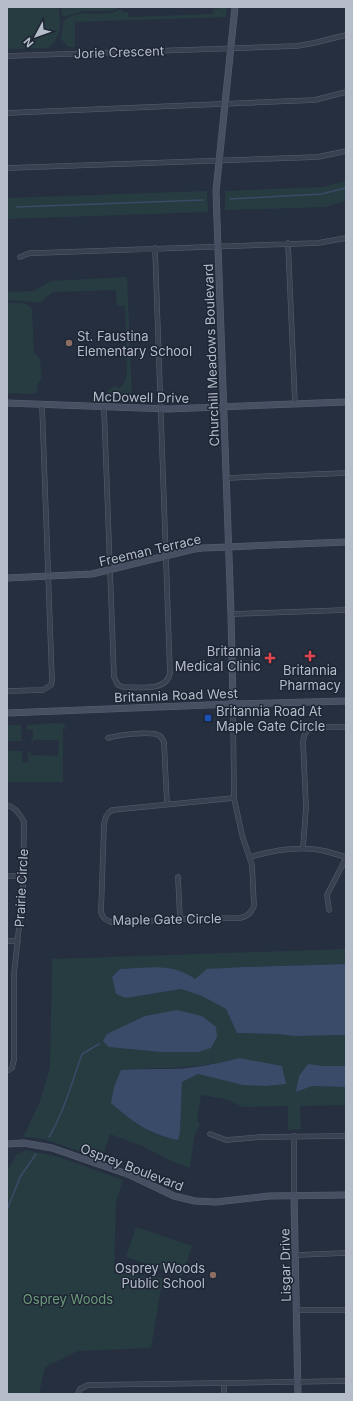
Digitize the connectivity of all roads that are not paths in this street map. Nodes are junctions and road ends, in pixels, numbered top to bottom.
1 (235, 7) edge
2 (346, 34) edge
3 (230, 48) junction
4 (7, 56) edge
5 (346, 92) edge
6 (224, 104) junction
7 (7, 112) edge
8 (346, 151) edge
9 (219, 161) junction
10 (7, 168) edge
11 (346, 238) edge
12 (288, 244) junction
13 (218, 246) junction
14 (155, 248) junction
15 (20, 257) dead end
16 (346, 402) edge
17 (7, 403) edge
18 (295, 404) junction
19 (42, 405) junction
20 (224, 407) junction
21 (104, 408) junction
22 (160, 409) junction
23 (346, 474) edge
24 (227, 478) junction
25 (346, 542) edge
26 (229, 546) junction
27 (166, 556) junction
28 (110, 570) junction
29 (49, 577) junction
30 (7, 578) edge
31 (346, 610) edge
32 (231, 614) junction
33 (7, 691) edge
34 (346, 701) edge
35 (233, 704) junction
36 (7, 713) edge
37 (346, 727) edge
38 (108, 738) dead end
39 (234, 798) junction
40 (167, 804) junction
41 (7, 805) edge
42 (302, 848) junction
43 (250, 857) junction
44 (346, 858) edge
45 (7, 876) edge
46 (23, 876) junction
47 (178, 877) dead end
48 (329, 910) dead end
49 (180, 919) junction
50 (7, 941) edge
51 (18, 941) junction
52 (7, 1071) edge
53 (210, 1134) dead end
54 (294, 1136) junction
55 (346, 1136) edge
56 (7, 1144) edge
57 (294, 1195) junction
58 (346, 1195) edge
59 (346, 1253) edge
60 (296, 1255) junction
61 (296, 1310) junction
62 (346, 1310) edge
63 (346, 1381) edge
64 (298, 1382) junction
65 (224, 1384) junction
66 (78, 1394) edge
67 (224, 1394) edge
68 (298, 1394) edge

1 - 3 street, Churchill Meadows Boulevard
2 - 3 street, Jorie Crescent
3 - 4 street, Jorie Crescent
3 - 6 street, Churchill Meadows Boulevard
5 - 6 street
6 - 7 street
6 - 9 street, Churchill Meadows Boulevard
8 - 9 street
9 - 10 street
9 - 13 street, Churchill Meadows Boulevard
11 - 12 street
12 - 13 street
12 - 18 street
13 - 14 street
13 - 20 street, Churchill Meadows Boulevard
14 - 15 street
14 - 22 street
16 - 18 street, McDowell Drive
17 - 19 street, McDowell Drive
18 - 20 street, McDowell Drive
19 - 21 street, McDowell Drive
19 - 29 street
20 - 22 street, McDowell Drive
20 - 24 street, Churchill Meadows Boulevard
21 - 22 street, McDowell Drive
21 - 28 street
22 - 27 street
23 - 24 street
24 - 26 street, Churchill Meadows Boulevard
25 - 26 street, Freeman Terrace
26 - 27 street, Freeman Terrace
26 - 32 street, Churchill Meadows Boulevard
27 - 28 street, Freeman Terrace
27 - 28 street
28 - 29 street, Freeman Terrace
29 - 30 street, Freeman Terrace
29 - 33 street
31 - 32 street
32 - 35 street, Churchill Meadows Boulevard
34 - 35 street, Britannia Road West
35 - 36 street, Britannia Road West
35 - 39 street, Maple Gate Circle
37 - 42 street
38 - 40 street
39 - 40 street, Maple Gate Circle
39 - 43 street, Maple Gate Circle
40 - 49 street, Maple Gate Circle
41 - 46 street, Prairie Circle
42 - 43 street
42 - 44 street
43 - 49 street, Maple Gate Circle
44 - 48 street
45 - 46 street
46 - 51 street, Prairie Circle
47 - 49 street
50 - 51 street
51 - 52 street, Prairie Circle
53 - 54 street
54 - 55 street
54 - 57 street, Lisgar Drive
56 - 57 street, Osprey Boulevard
57 - 58 street, Osprey Boulevard
57 - 60 street, Lisgar Drive
59 - 60 street
60 - 61 street, Lisgar Drive
61 - 62 street
61 - 64 street, Lisgar Drive
63 - 64 street
64 - 65 street
64 - 68 street, Lisgar Drive
65 - 66 street
65 - 67 street

